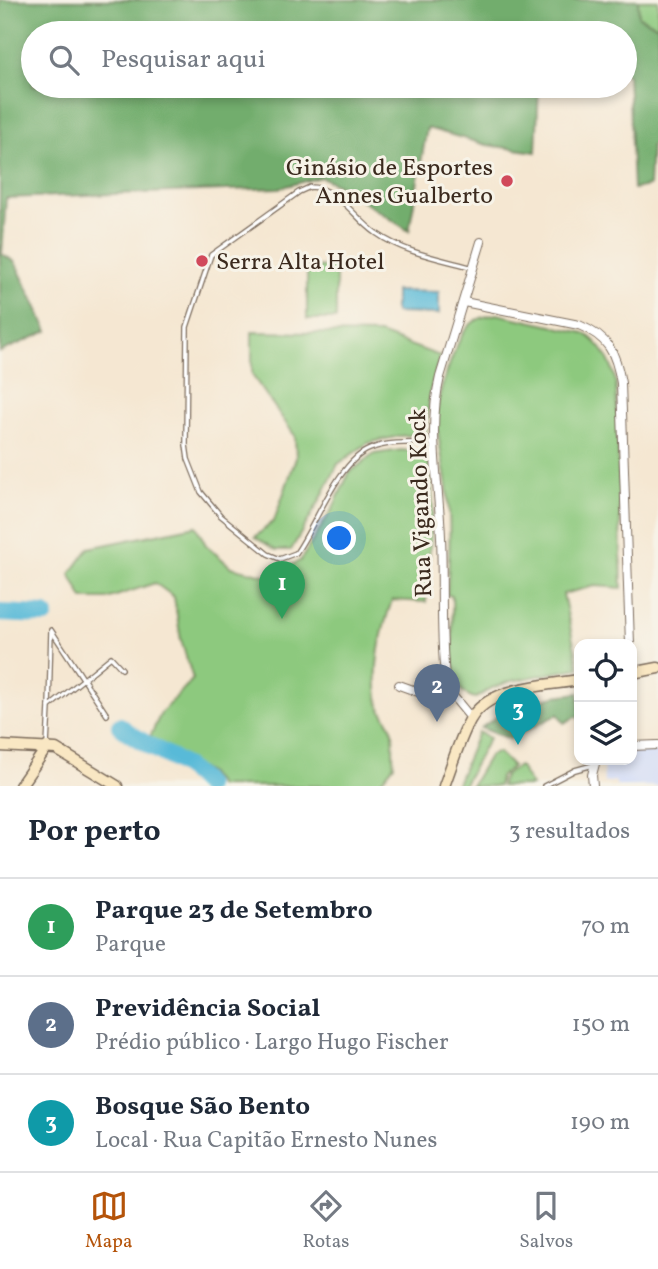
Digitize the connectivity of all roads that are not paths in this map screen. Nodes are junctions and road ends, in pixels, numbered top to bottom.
1 (481, 242) dead end
2 (474, 268) junction
3 (464, 302) junction
4 (434, 443) junction
5 (630, 639) edge
6 (658, 668) edge
7 (122, 669) dead end
8 (637, 672) edge
9 (84, 680) junction
10 (574, 681) edge
11 (399, 684) dead end
12 (452, 695) junction
13 (49, 707) junction
14 (107, 715) dead end
15 (471, 718) junction
16 (658, 745) edge
17 (0, 746) edge
18 (637, 746) edge
19 (47, 747) junction
20 (588, 765) edge
21 (594, 765) edge
22 (591, 785) edge
23 (20, 786) edge
24 (117, 786) edge
25 (444, 786) edge
26 (544, 786) edge

1 - 2 street, Rua Vigando Kock
2 - 3 street, Rua Vigando Kock
2 - 4 lane
3 - 4 street, Rua Vigando Kock
3 - 5 street
4 - 12 street, Rua Vigando Kock
6 - 8 main road
7 - 9 lane
9 - 13 lane
9 - 13 lane
9 - 14 lane
10 - 15 main road
11 - 12 street
12 - 15 street, Rua Vigando Kock
13 - 19 lane
15 - 25 main road
16 - 18 street
17 - 19 main road
19 - 23 main road
19 - 24 main road
20 - 26 lane
21 - 22 street

